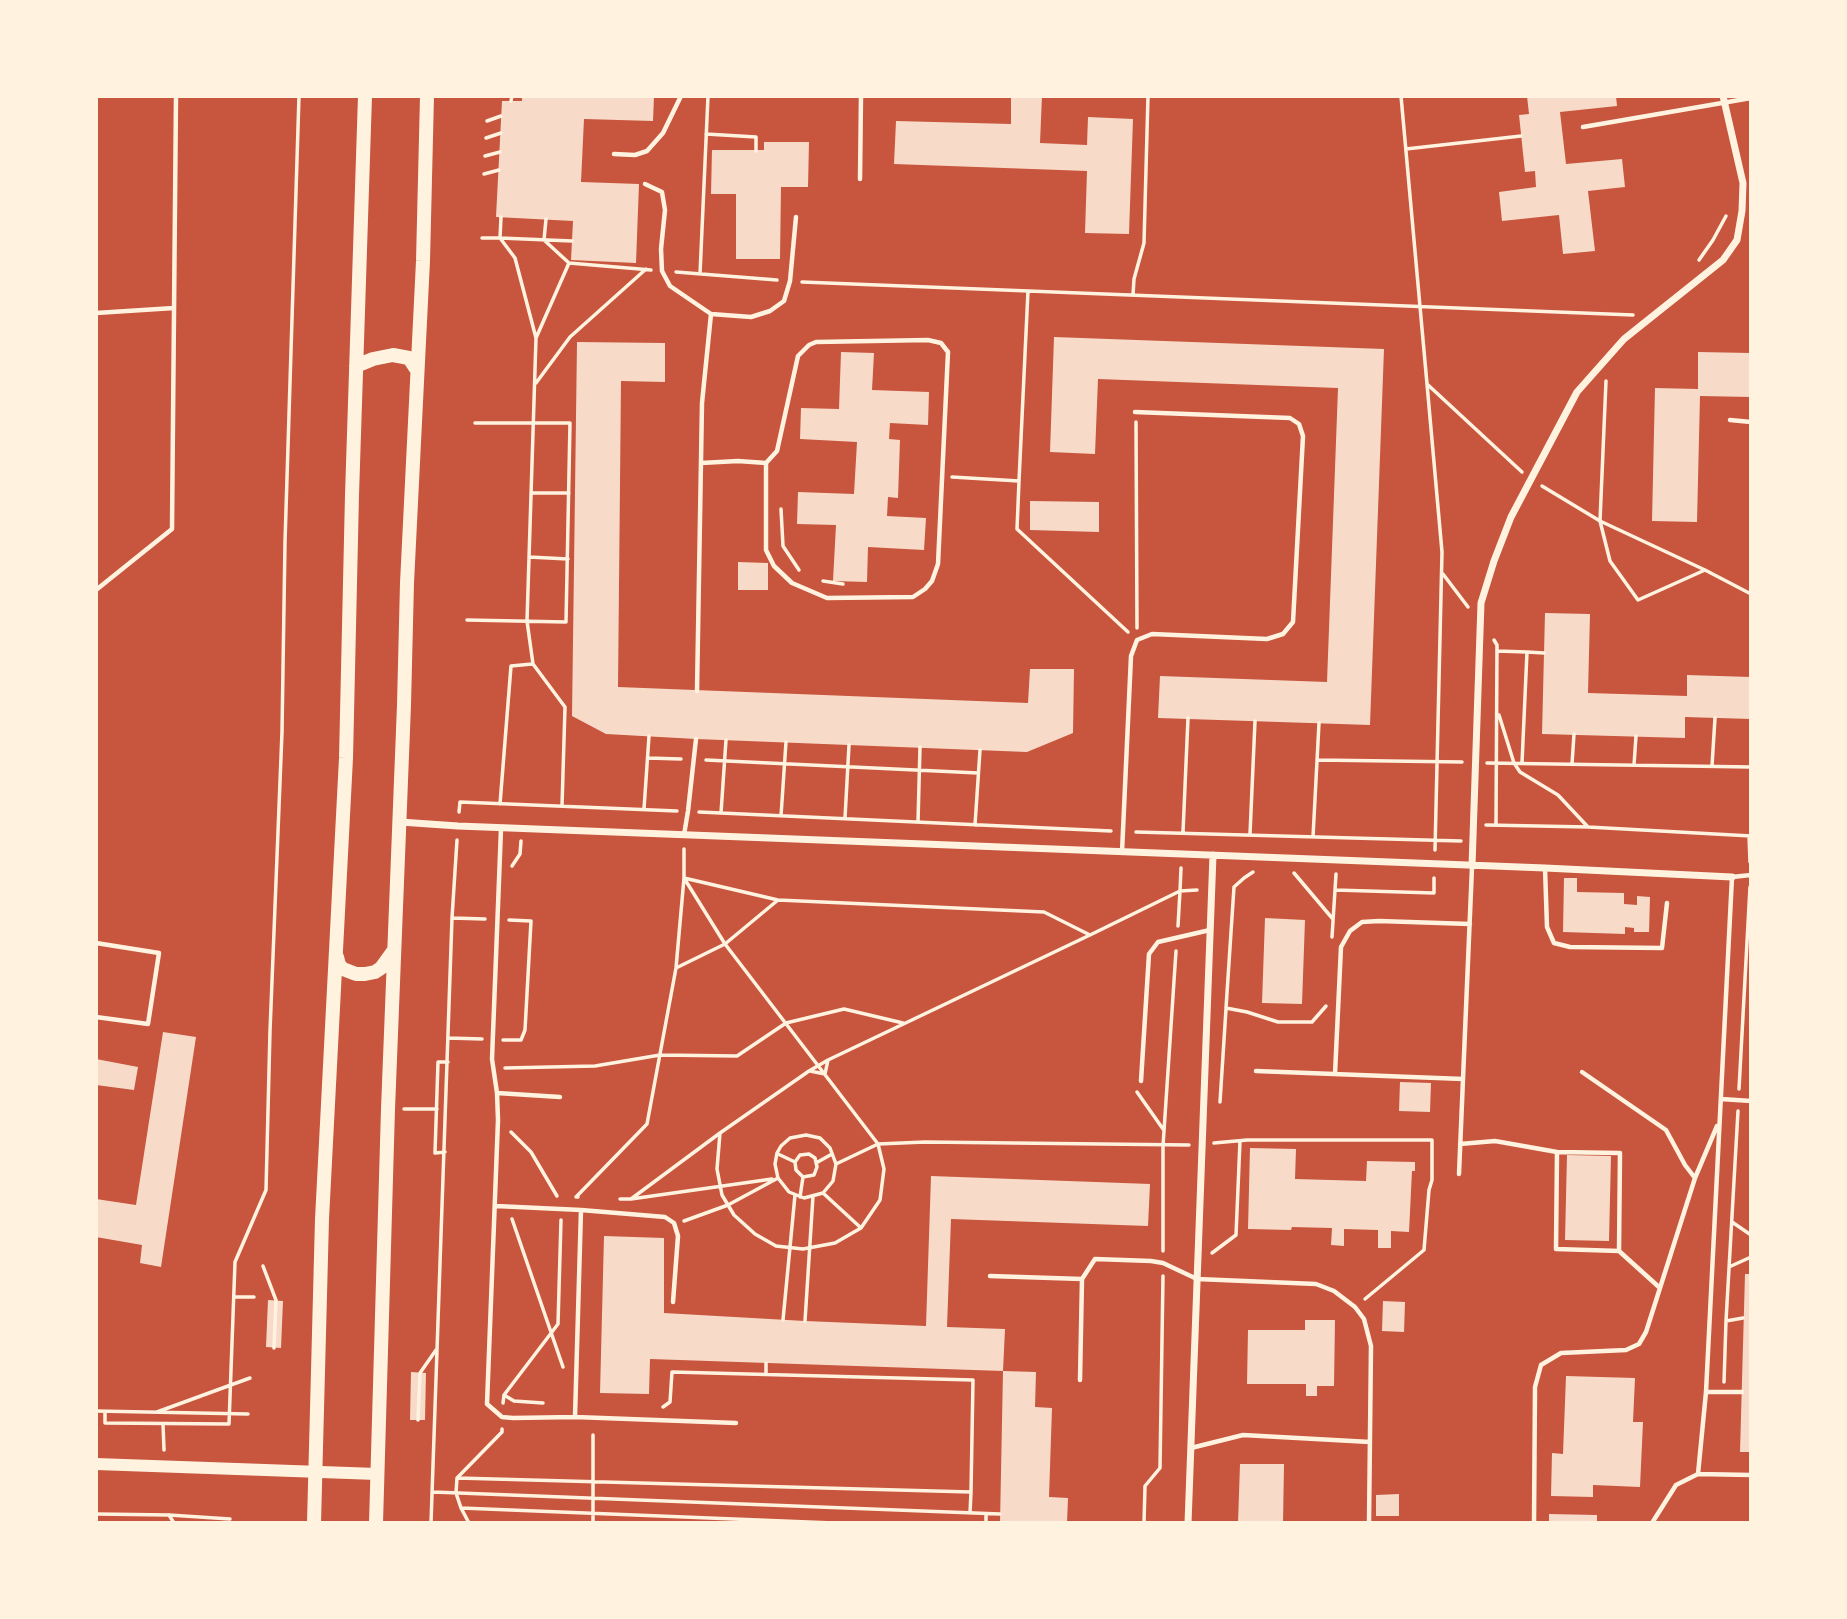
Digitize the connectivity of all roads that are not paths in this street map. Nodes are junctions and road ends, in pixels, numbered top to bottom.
1 (176, 96) edge
2 (365, 96) edge
3 (426, 96) edge
4 (681, 96) edge
5 (861, 96) edge
6 (1751, 98) edge
7 (1724, 99) edge
8 (1583, 127) dead end
9 (614, 154) dead end
10 (860, 179) dead end
11 (645, 184) dead end
12 (796, 217) dead end
13 (174, 308) junction
14 (96, 313) edge
15 (711, 314) junction
16 (356, 366) junction
17 (417, 370) junction
18 (1136, 412) road end
19 (1730, 420) dead end
20 (1751, 422) edge
21 (701, 463) junction
22 (766, 463) junction
23 (96, 590) edge
24 (696, 691) dead end
25 (696, 739) dead end
26 (399, 822) junction
27 (502, 828) junction
28 (684, 835) junction
29 (1122, 852) junction
30 (1213, 855) junction
31 (1472, 866) junction
32 (1545, 868) junction
33 (1751, 875) edge
34 (1731, 877) junction
35 (1667, 903) dead end
36 (1470, 924) junction
37 (1210, 930) junction
38 (96, 943) edge
39 (394, 950) junction
40 (336, 956) junction
41 (96, 1017) edge
42 (1256, 1071) dead end
43 (1582, 1072) dead end
44 (1335, 1074) junction
45 (1463, 1079) junction
46 (1142, 1081) dead end
47 (497, 1093) junction
48 (560, 1097) dead end
49 (1721, 1099) junction
50 (1751, 1101) edge
51 (1719, 1122) junction
52 (1460, 1144) junction
53 (1557, 1152) junction
54 (1459, 1174) dead end
55 (1695, 1178) junction
56 (496, 1206) junction
57 (581, 1210) junction
58 (1619, 1251) junction
59 (990, 1276) dead end
60 (1082, 1279) junction
61 (1197, 1279) junction
62 (1660, 1288) junction
63 (673, 1302) dead end
64 (1080, 1380) dead end
65 (1706, 1392) junction
66 (1742, 1392) dead end
67 (575, 1417) junction
68 (736, 1423) dead end
69 (1370, 1442) junction
70 (1191, 1448) junction
71 (96, 1464) edge
72 (316, 1471) junction
73 (377, 1474) junction
74 (1698, 1474) junction
75 (1751, 1475) edge
76 (314, 1523) edge
77 (376, 1523) edge
78 (1188, 1523) edge
79 (1369, 1523) edge
80 (1534, 1523) edge
81 (1652, 1523) edge

1 - 13 lane
2 - 16 main road
3 - 17 main road
4 - 9 lane
5 - 10 lane
6 - 7 lane
7 - 8 lane
7 - 31 street
11 - 15 lane
12 - 15 lane
13 - 14 lane
13 - 23 lane
15 - 21 lane
16 - 17 main road
16 - 40 main road
17 - 26 main road
18 - 29 lane
19 - 20 lane
21 - 22 lane
21 - 24 lane
22 - 22 lane
25 - 28 lane
26 - 27 street
26 - 39 main road
27 - 28 street
27 - 47 lane
28 - 29 street
29 - 30 street
30 - 31 street
30 - 37 street
31 - 32 street
31 - 36 lane
32 - 34 street
32 - 35 lane
33 - 34 lane
34 - 49 lane
36 - 44 lane
36 - 45 lane
37 - 46 lane
37 - 61 street
38 - 41 lane
39 - 40 main road
39 - 73 main road
40 - 72 main road
42 - 44 lane
43 - 55 lane
44 - 45 lane
45 - 52 lane
47 - 48 lane
47 - 56 lane
49 - 50 lane
49 - 51 lane
51 - 55 lane
51 - 65 lane
52 - 53 lane
52 - 54 lane
53 - 58 lane
53 - 58 lane
55 - 62 lane
56 - 57 lane
56 - 67 lane
57 - 63 lane
57 - 67 lane
58 - 62 lane
59 - 60 lane
60 - 61 lane
60 - 64 lane
61 - 69 lane
61 - 70 street
62 - 80 lane
65 - 66 lane
65 - 74 lane
67 - 68 lane
69 - 70 lane
69 - 79 lane
70 - 78 street
71 - 72 main road
72 - 73 main road
72 - 76 main road
73 - 77 main road
74 - 75 lane
74 - 81 lane

